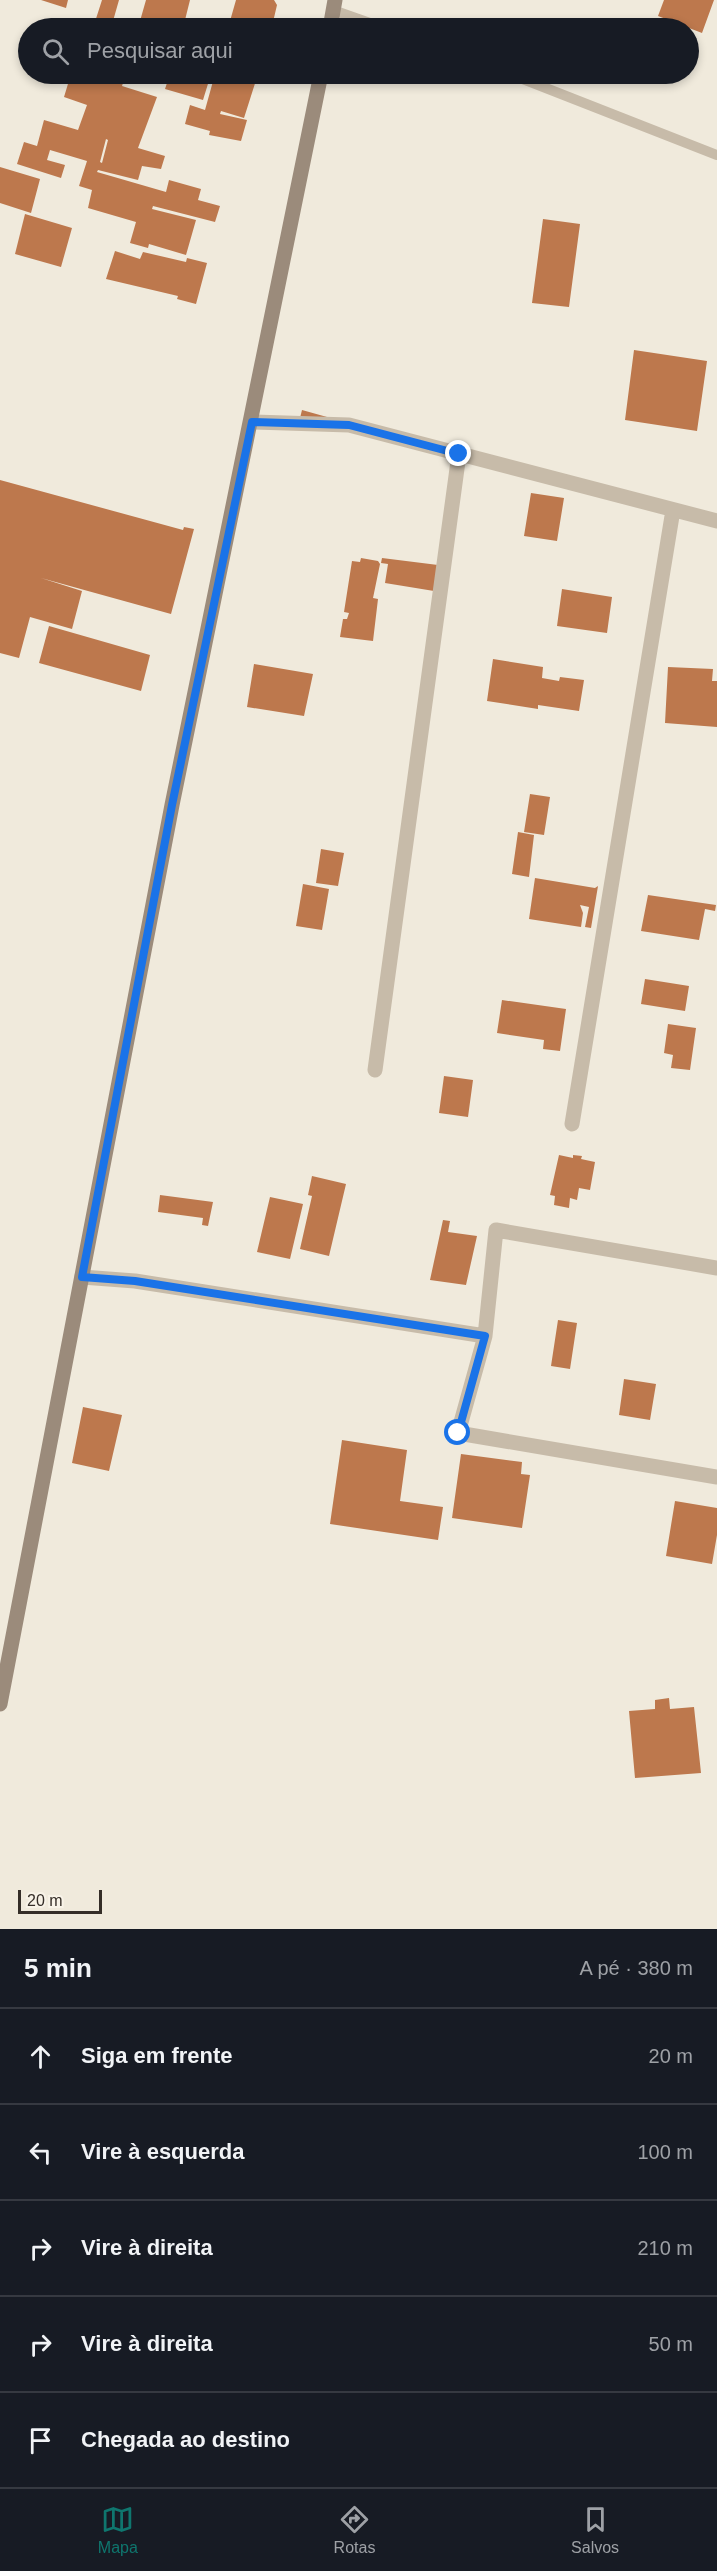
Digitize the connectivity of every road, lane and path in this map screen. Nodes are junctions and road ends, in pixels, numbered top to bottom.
1 (334, 5) edge
2 (362, 18) edge
3 (319, 84) edge
4 (536, 84) edge
5 (717, 155) edge
6 (252, 422) junction
7 (459, 454) junction
8 (673, 510) junction
9 (717, 521) edge
10 (375, 1070) dead end
11 (572, 1124) dead end
12 (717, 1268) edge
13 (82, 1277) junction
14 (485, 1336) junction
15 (717, 1477) edge
16 (0, 1704) edge

1 - 2 lane
3 - 6 street
4 - 5 lane
6 - 7 street
6 - 13 street
7 - 8 street
7 - 10 street
8 - 9 street
8 - 11 street
12 - 14 street
13 - 14 street
13 - 16 street
14 - 15 street

